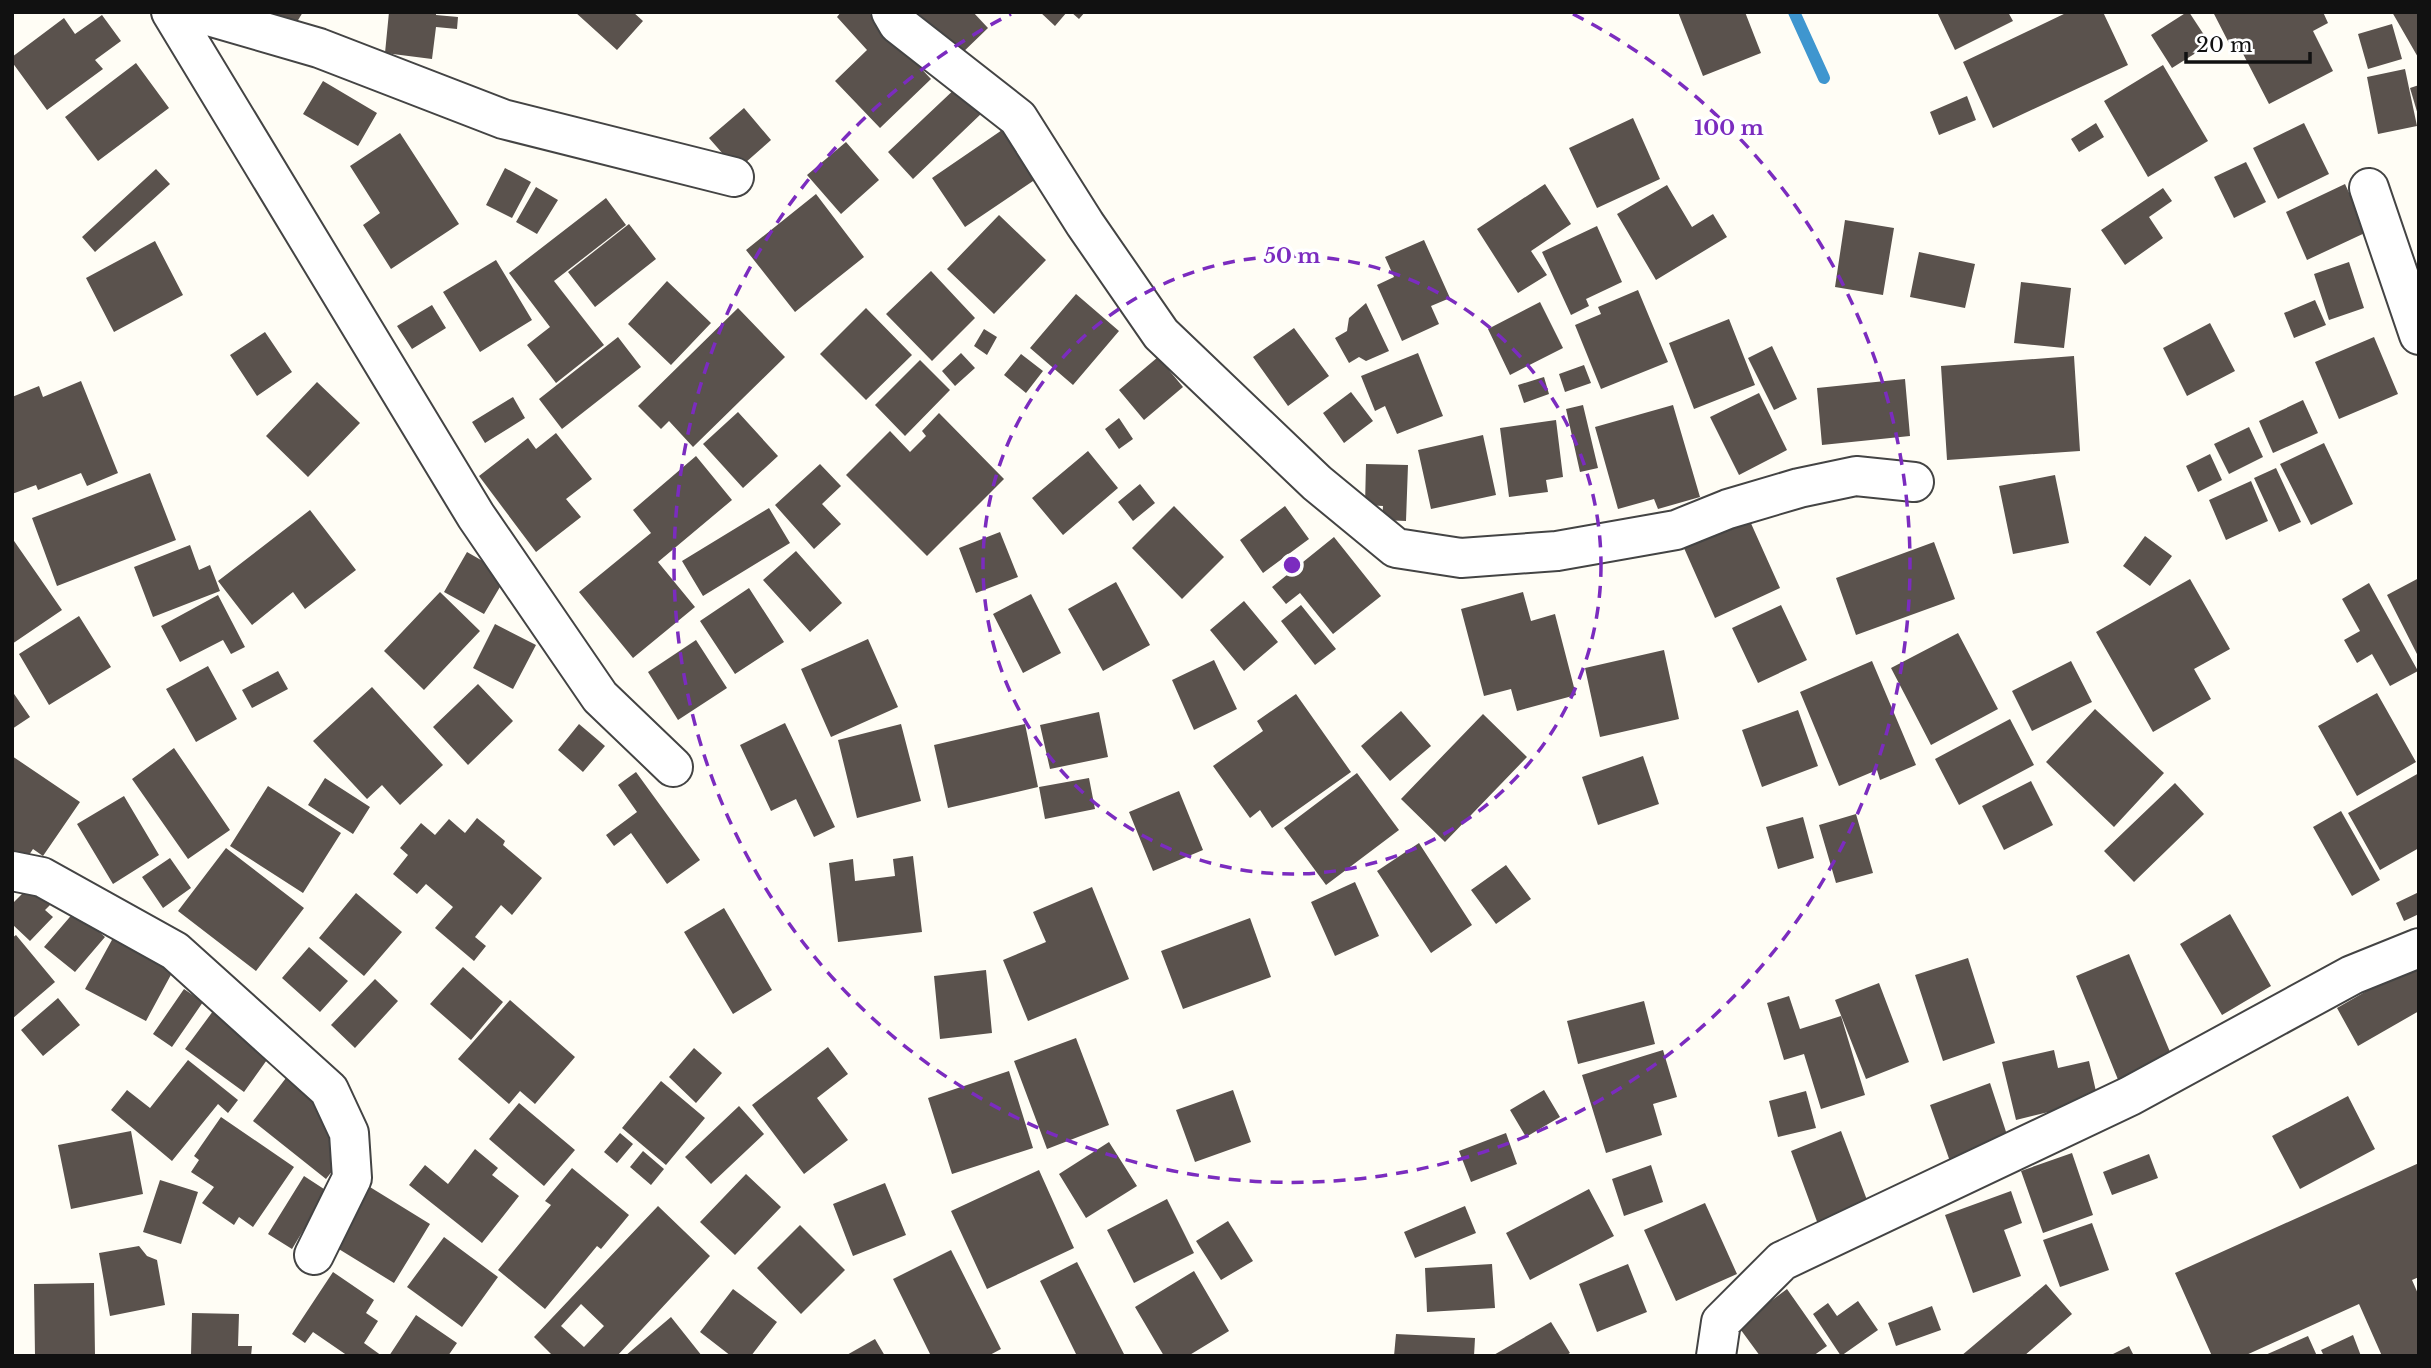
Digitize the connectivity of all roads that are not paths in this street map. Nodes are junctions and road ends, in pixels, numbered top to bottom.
1 (171, 12) edge
2 (195, 12) edge
3 (891, 12) edge
4 (734, 177) dead end
5 (2369, 188) dead end
6 (2419, 335) edge
7 (1914, 482) dead end
8 (673, 768) dead end
9 (12, 871) edge
10 (2419, 948) edge
11 (314, 1255) dead end
12 (1716, 1356) edge

1 - 8 street
2 - 4 street
3 - 7 street
5 - 6 street
9 - 11 street
10 - 12 street

